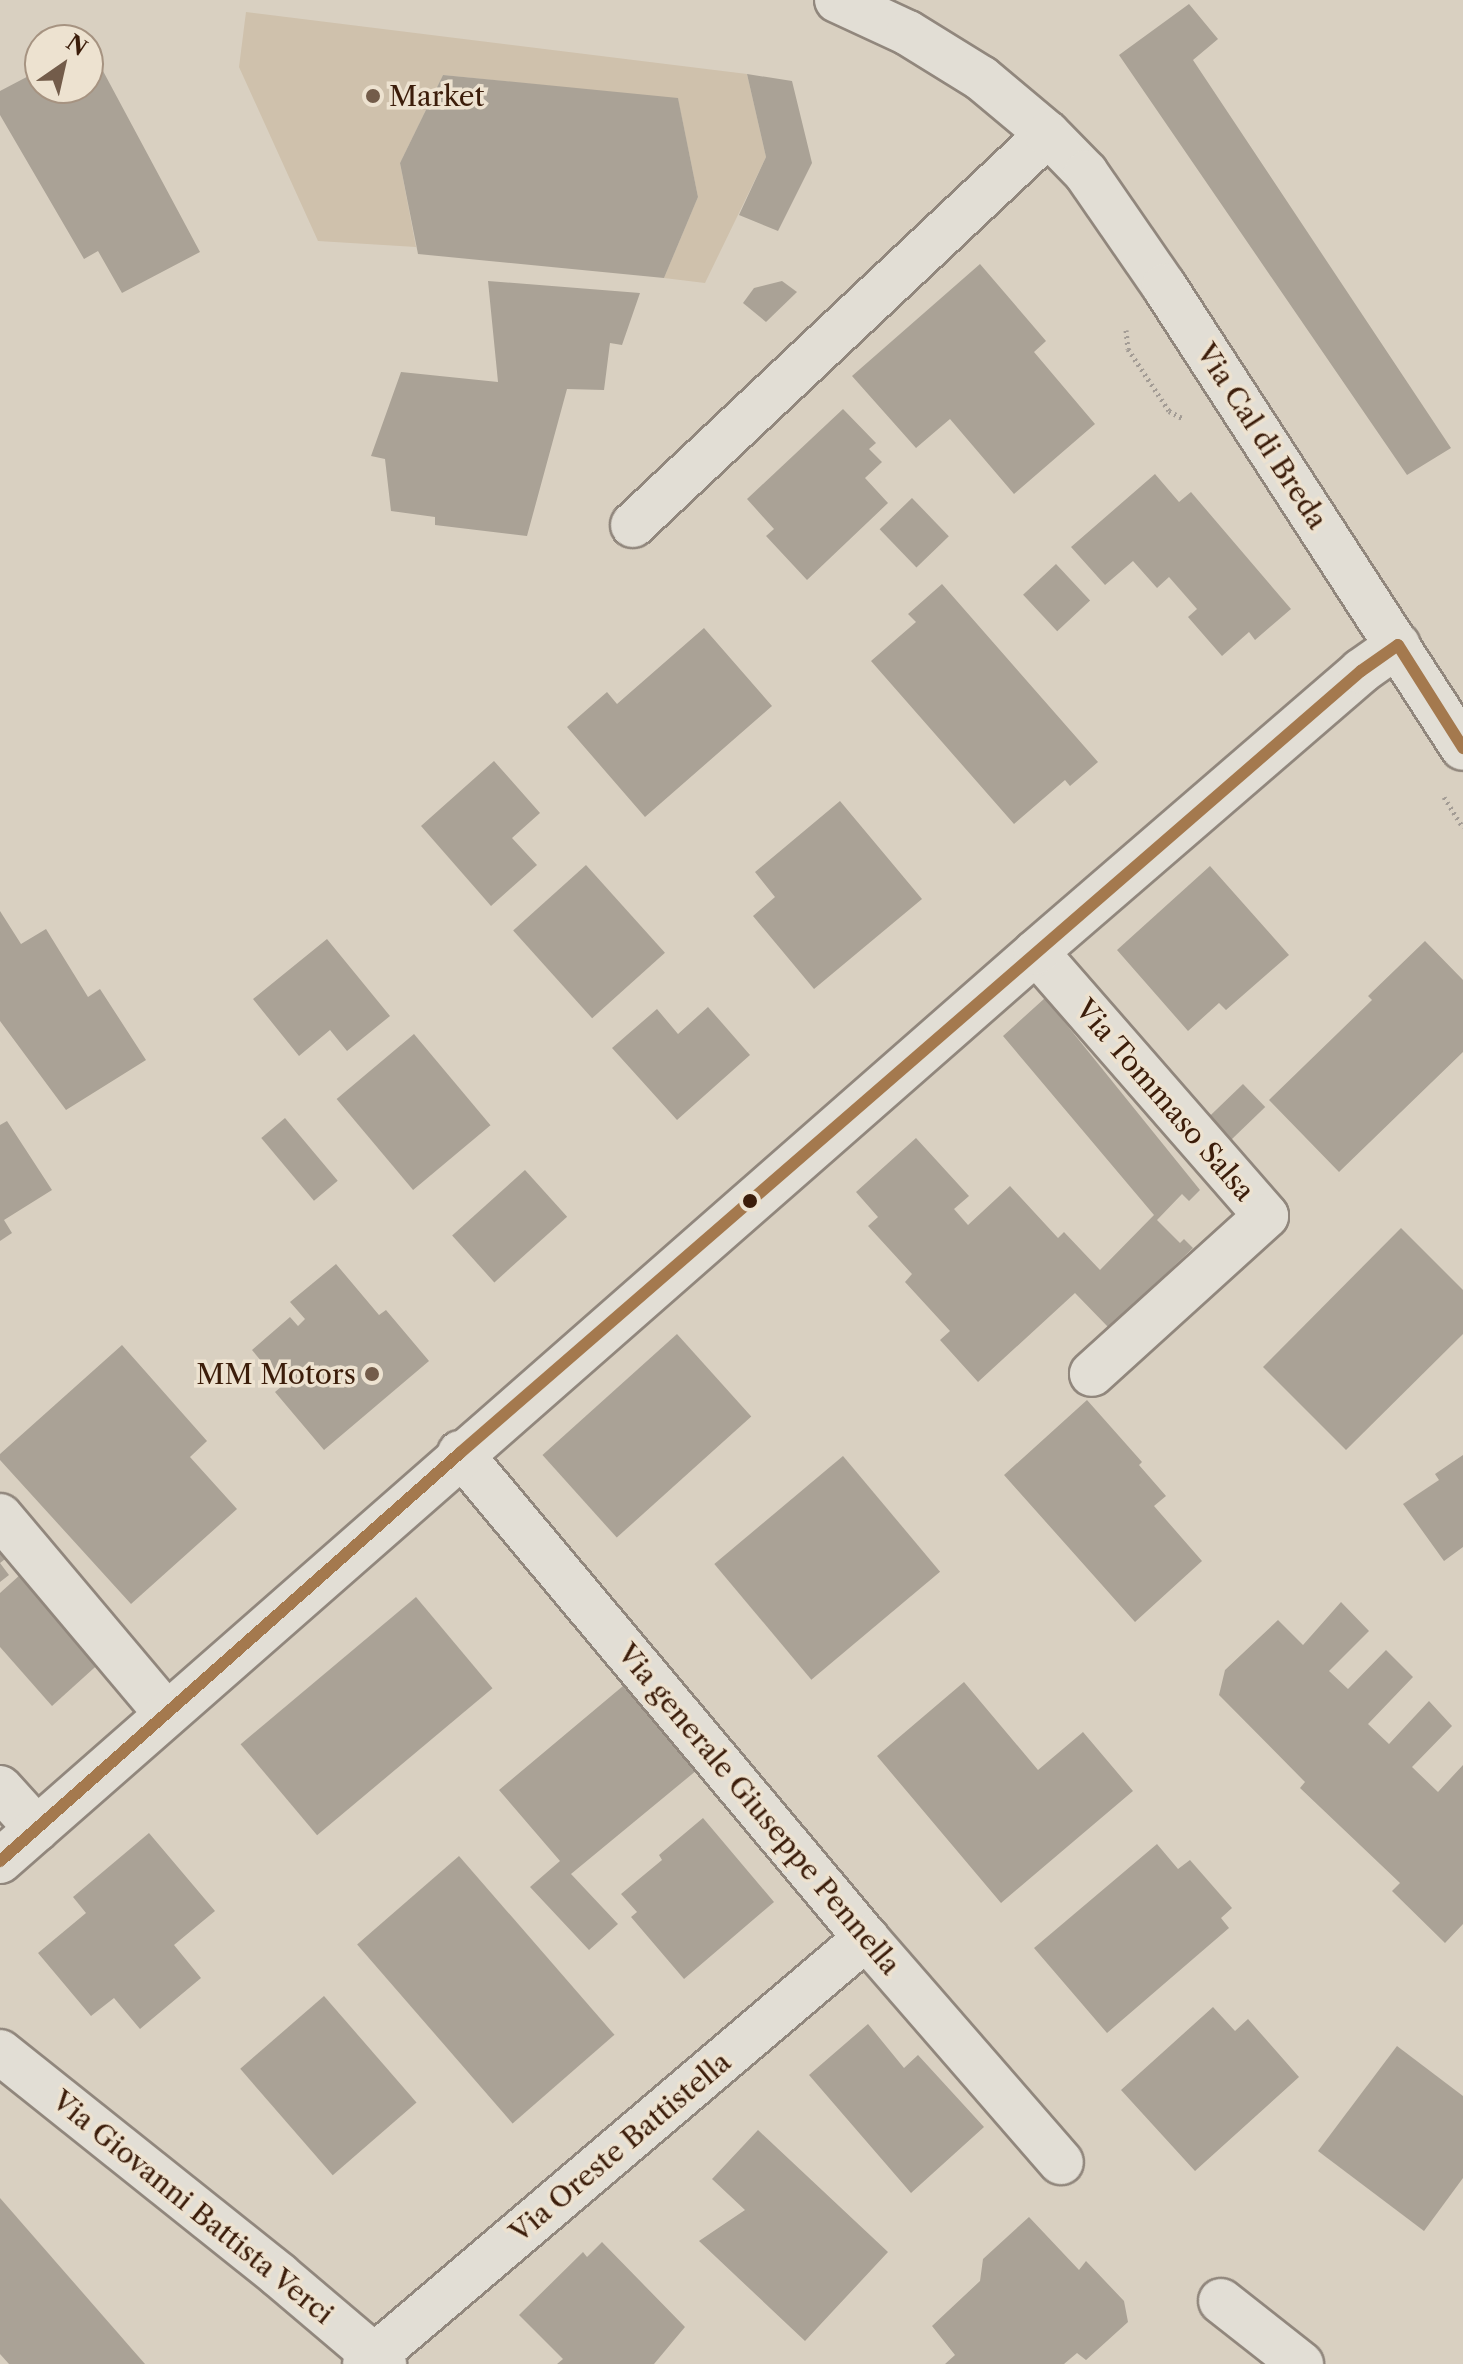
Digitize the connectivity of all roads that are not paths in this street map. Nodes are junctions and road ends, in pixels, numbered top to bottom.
1 (837, 0) edge
2 (1048, 134) junction
3 (633, 525) dead end
4 (1398, 645) junction
5 (1463, 748) edge
6 (1036, 952) junction
7 (1092, 1374) dead end
8 (460, 1453) junction
9 (0, 1516) edge
10 (166, 1713) junction
11 (0, 1788) edge
12 (37, 1829) junction
13 (0, 1861) edge
14 (866, 1938) junction
15 (0, 2052) edge
16 (1061, 2162) dead end
17 (1221, 2301) dead end
18 (374, 2361) edge
19 (1301, 2364) edge

1 - 2 street, Via Cal di Breda
2 - 3 street
2 - 4 street, Via Cal di Breda
4 - 5 street, Via Cal di Breda
4 - 6 street
6 - 7 street, Via Tommaso Salsa
6 - 8 street
8 - 10 street
8 - 14 street, Via generale Giuseppe Pennella
9 - 10 street
10 - 12 street
11 - 12 street
12 - 13 street
14 - 16 street, Via generale Giuseppe Pennella
14 - 18 street, Via Oreste Battistella
15 - 18 street, Via Giovanni Battista Verci
17 - 19 street

